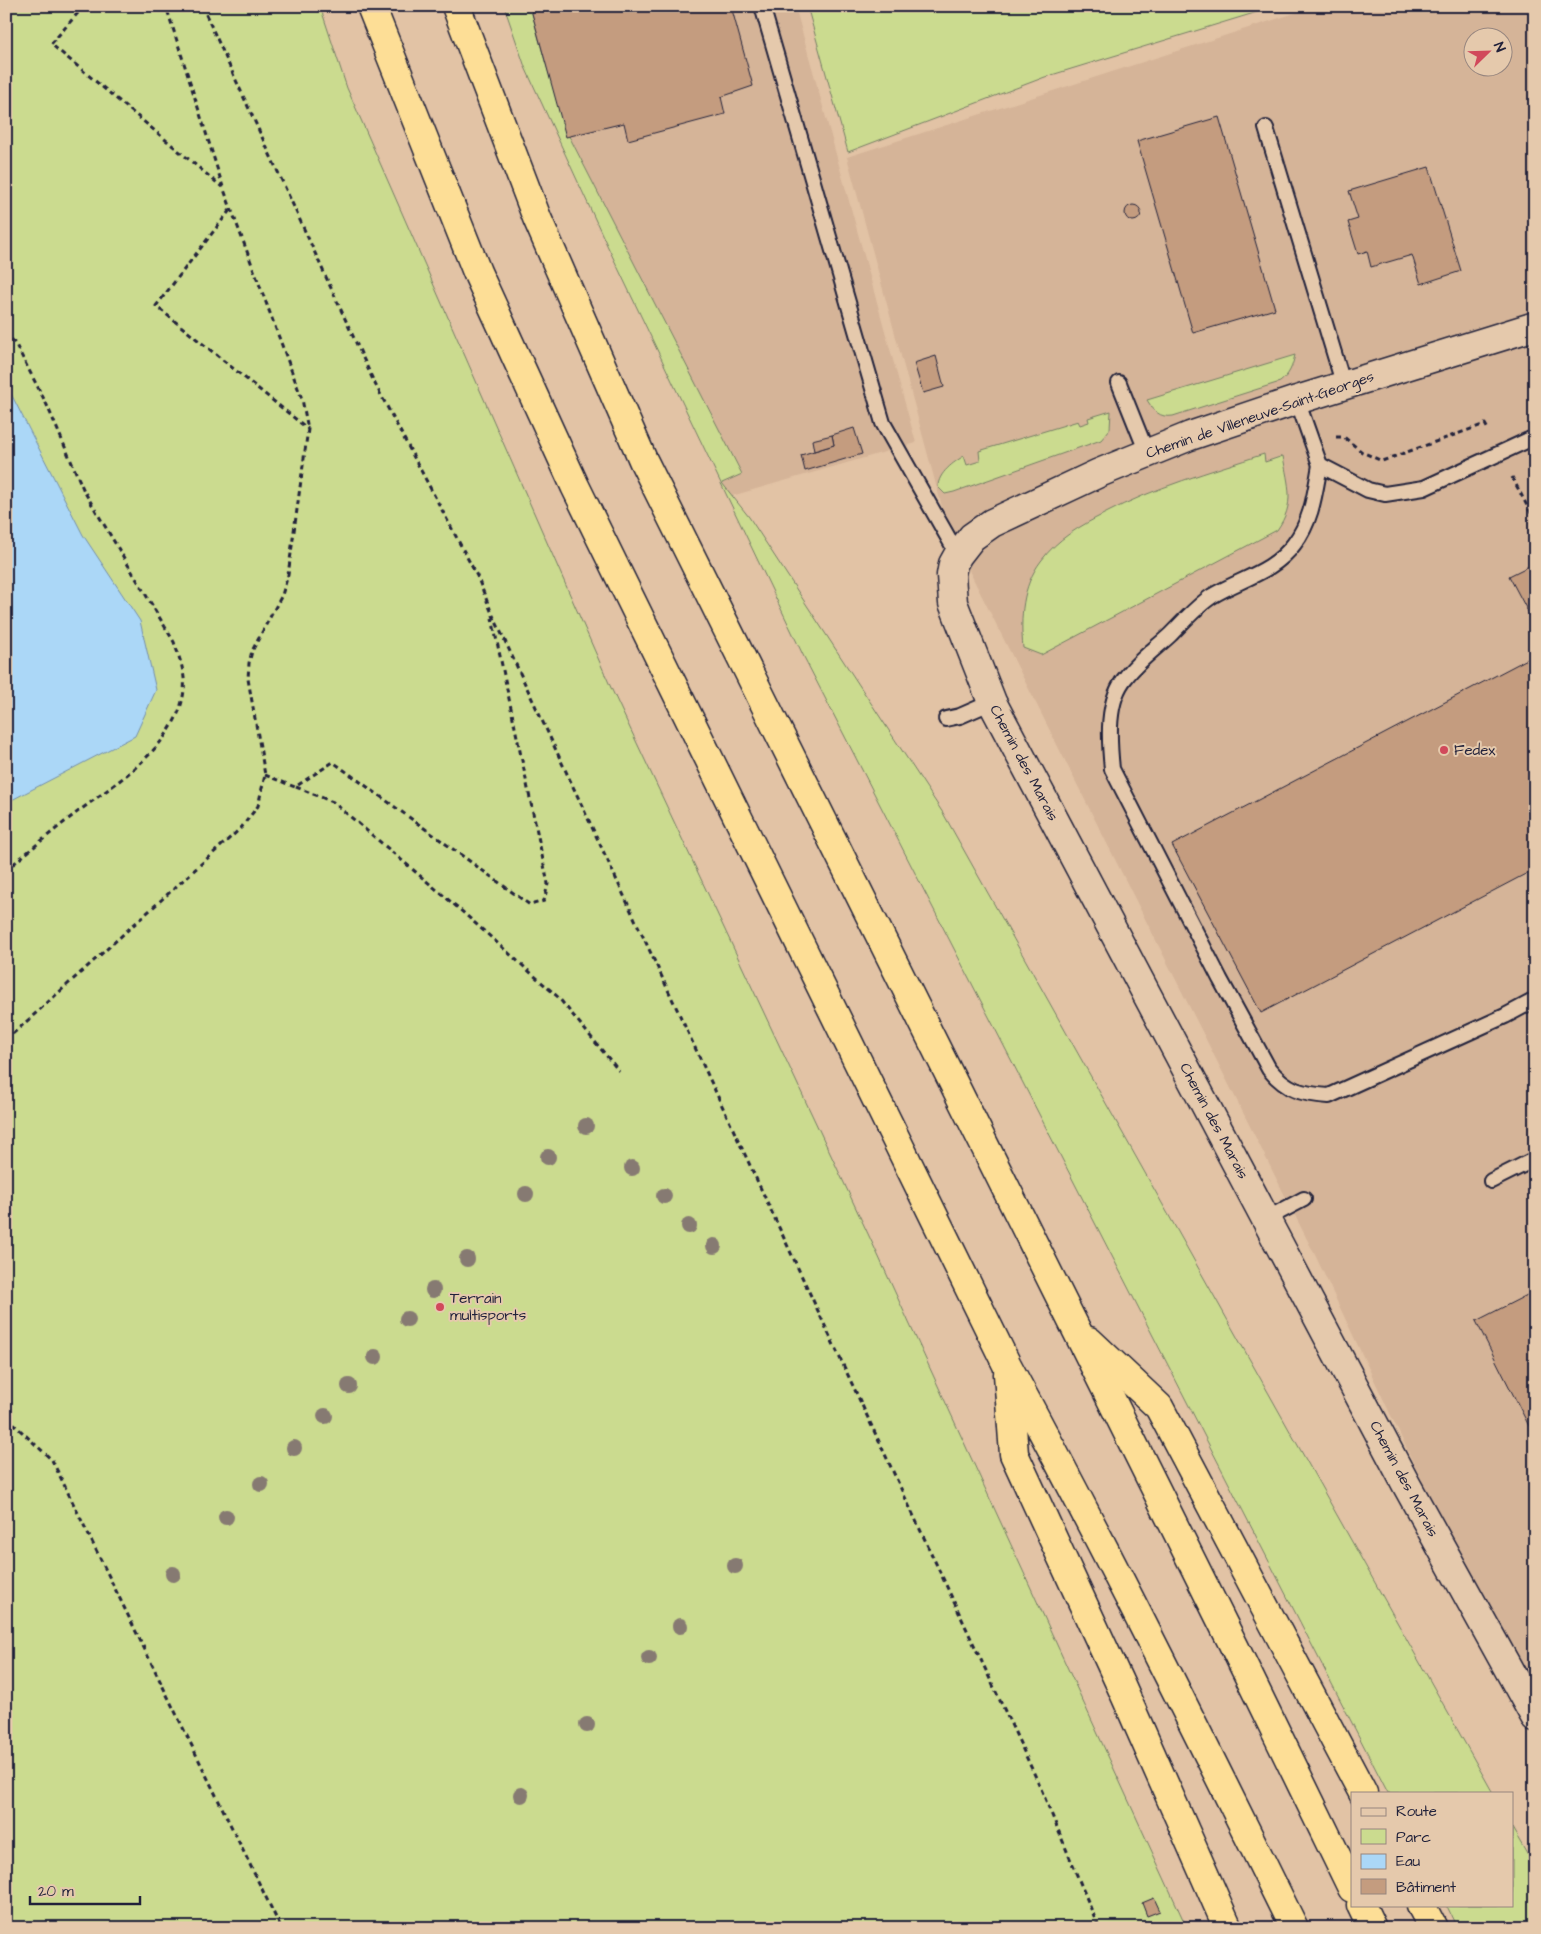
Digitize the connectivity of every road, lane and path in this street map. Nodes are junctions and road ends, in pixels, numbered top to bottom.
1 (84, 6) edge
2 (166, 6) edge
3 (202, 6) edge
4 (371, 6) edge
5 (456, 6) edge
6 (762, 6) edge
7 (1266, 128) dead end
8 (223, 187) junction
9 (231, 209) junction
10 (1535, 326) edge
11 (6, 332) edge
12 (1119, 383) dead end
13 (1344, 386) junction
14 (1297, 400) junction
15 (308, 429) junction
16 (1535, 437) edge
17 (1147, 453) junction
18 (1320, 465) junction
19 (992, 523) joint
20 (958, 555) junction
21 (491, 611) junction
22 (992, 702) junction
23 (946, 720) dead end
24 (265, 776) junction
25 (295, 787) junction
26 (6, 870) edge
27 (1535, 1000) edge
28 (6, 1040) edge
29 (619, 1071) dead end
30 (1535, 1159) edge
31 (1491, 1181) dead end
32 (1304, 1199) dead end
33 (1266, 1219) junction
34 (1075, 1328) junction
35 (1007, 1365) junction
36 (6, 1417) edge
37 (1535, 1717) edge
38 (1362, 1792) edge
39 (1351, 1886) edge
40 (1361, 1906) edge
41 (1422, 1906) edge
42 (281, 1928) edge
43 (1099, 1928) edge
44 (1228, 1928) edge
45 (1294, 1928) edge
46 (1372, 1928) edge
47 (1433, 1928) edge

1 - 8 path
2 - 8 path
3 - 21 path
4 - 35 highway
5 - 34 highway
6 - 20 lane
7 - 13 lane
8 - 9 path
9 - 15 path
9 - 15 path
10 - 13 street, Chemin de Villeneuve-Saint-Georges
11 - 26 path
12 - 17 lane
13 - 14 street, Chemin de Villeneuve-Saint-Georges
14 - 17 street, Chemin de Villeneuve-Saint-Georges
14 - 18 lane
15 - 24 path
16 - 18 lane
17 - 19 street, Chemin de Villeneuve-Saint-Georges
18 - 27 lane
19 - 20 street, Chemin des Marais
20 - 22 street, Chemin des Marais
21 - 25 path
21 - 43 path
22 - 23 lane
22 - 33 street, Chemin des Marais
24 - 25 path
24 - 28 path
25 - 29 path
30 - 31 lane
32 - 33 lane
33 - 37 street, Chemin des Marais
34 - 38 highway
34 - 39 highway
35 - 44 highway
35 - 45 highway
36 - 42 path
40 - 46 highway
41 - 47 highway

